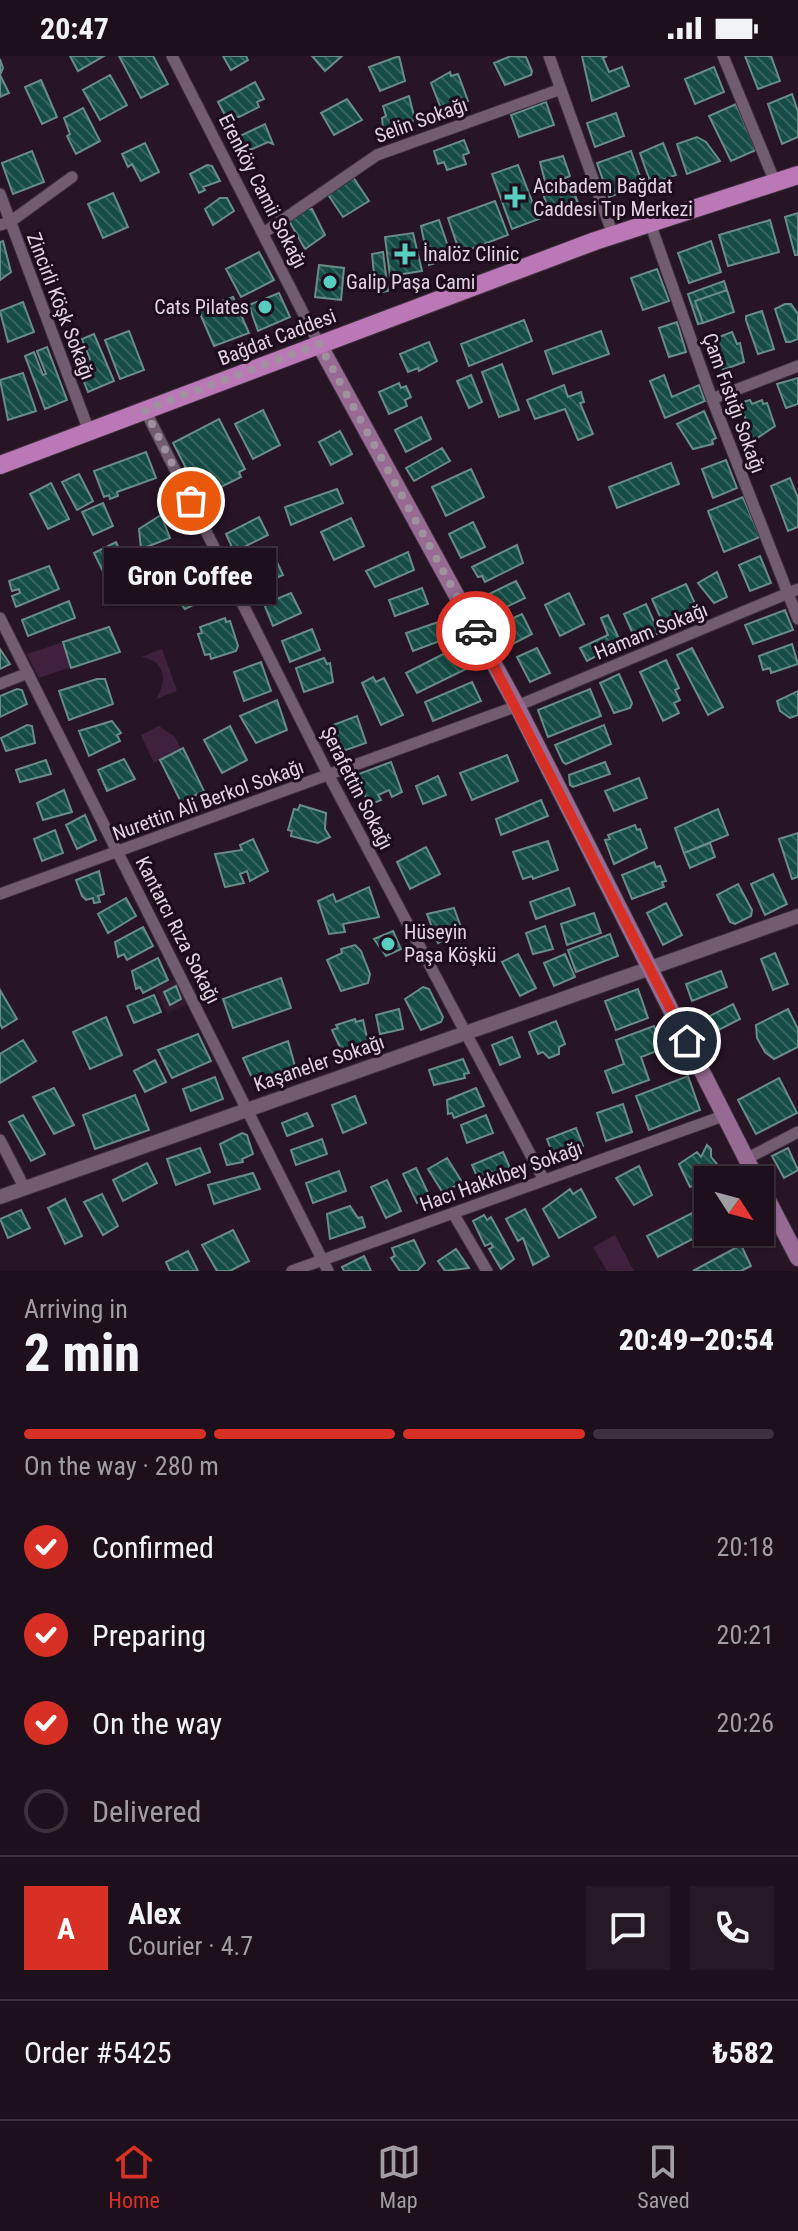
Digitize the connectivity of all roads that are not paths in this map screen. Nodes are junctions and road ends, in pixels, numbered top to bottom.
1 (172, 56) edge
2 (549, 56) edge
3 (723, 56) edge
4 (561, 89) junction
5 (798, 175) edge
6 (72, 177) dead end
7 (775, 182) junction
8 (0, 194) edge
9 (5, 223) edge
10 (650, 223) junction
11 (265, 232) junction
12 (613, 235) junction
13 (319, 344) junction
14 (798, 366) edge
15 (712, 399) junction
16 (145, 410) junction
17 (89, 431) junction
18 (0, 465) edge
19 (793, 592) edge
20 (0, 618) edge
21 (798, 619) edge
22 (28, 673) junction
23 (0, 684) edge
24 (517, 706) junction
25 (329, 776) junction
26 (117, 851) junction
27 (0, 894) edge
28 (798, 916) edge
29 (650, 966) junction
30 (465, 1033) junction
31 (247, 1109) junction
32 (723, 1116) junction
33 (798, 1132) edge
34 (0, 1140) edge
35 (746, 1159) junction
36 (750, 1166) edge
37 (544, 1180) junction
38 (24, 1187) junction
39 (0, 1197) edge
40 (774, 1212) edge
41 (453, 1213) junction
42 (798, 1258) edge
43 (325, 1265) edge
44 (292, 1271) edge
45 (487, 1271) edge

1 - 11 street, Erenköy Camii Sokağı
2 - 4 street
3 - 7 street
4 - 11 street, Selin Sokağı
4 - 12 street
5 - 7 main road, Bağdat Caddesi
6 - 9 street
7 - 10 main road, Bağdat Caddesi
8 - 9 street, Zincirli Köşk Sokağı
9 - 17 street, Zincirli Köşk Sokağı
10 - 12 main road, Bağdat Caddesi
10 - 15 street, Çam Fıstığı Sokağı
11 - 13 street, Erenköy Camii Sokağı
12 - 13 main road, Bağdat Caddesi
13 - 16 main road, Bağdat Caddesi
13 - 24 main road
14 - 15 street
15 - 19 street, Çam Fıstığı Sokağı
16 - 17 main road, Bağdat Caddesi
16 - 25 street, Şerafettin Sokağı
17 - 18 main road, Bağdat Caddesi
19 - 21 street, Çam Fıstığı Sokağı
19 - 24 street, Hamam Sokağı
20 - 22 street, Kantarcı Rıza Sokağı
22 - 23 street
22 - 26 street, Kantarcı Rıza Sokağı
24 - 25 street, Nurettin Ali Berkol Sokağı
24 - 29 main road
25 - 26 street, Nurettin Ali Berkol Sokağı
25 - 30 street, Şerafettin Sokağı
26 - 27 street, Nurettin Ali Berkol Sokağı
26 - 31 street, Kantarcı Rıza Sokağı
28 - 29 street, Kaşaneler Sokağı
29 - 30 street, Kaşaneler Sokağı
29 - 32 main road
30 - 31 street, Kaşaneler Sokağı
30 - 37 street, Şerafettin Sokağı
31 - 38 street, Kaşaneler Sokağı
31 - 43 street, Kantarcı Rıza Sokağı
32 - 35 main road
32 - 37 street, Hacı Hakkıbey Sokağı
33 - 35 street
34 - 38 street
35 - 36 main road
37 - 41 street, Hacı Hakkıbey Sokağı
38 - 39 street, Kaşaneler Sokağı
40 - 42 main road
41 - 43 street, Hacı Hakkıbey Sokağı
41 - 45 street
43 - 44 street, Hacı Hakkıbey Sokağı

